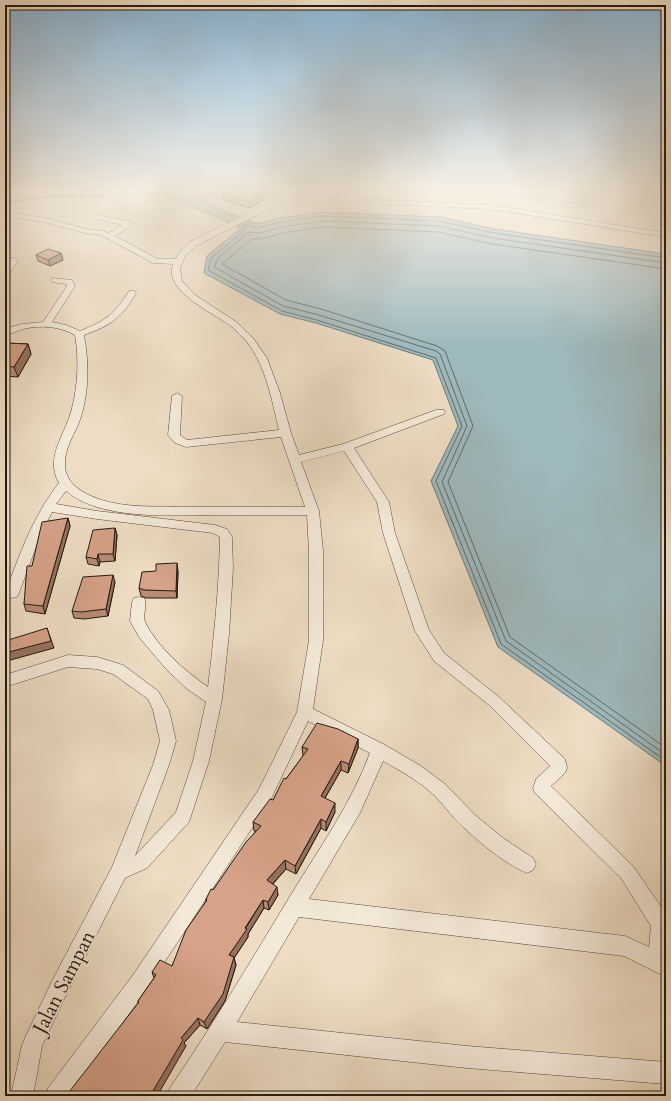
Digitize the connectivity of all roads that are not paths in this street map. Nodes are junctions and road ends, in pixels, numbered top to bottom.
1 (124, 243) edge
2 (195, 243) edge
3 (14, 260) dead end
4 (178, 262) junction
5 (5, 274) edge
6 (55, 280) dead end
7 (132, 293) dead end
8 (45, 325) junction
9 (5, 333) edge
10 (79, 334) junction
11 (177, 396) dead end
12 (440, 412) dead end
13 (284, 433) junction
14 (347, 447) junction
15 (294, 460) junction
16 (65, 484) junction
17 (48, 507) junction
18 (313, 510) junction
19 (12, 593) dead end
20 (139, 602) dead end
21 (5, 681) edge
22 (214, 699) junction
23 (305, 712) junction
24 (379, 750) junction
25 (527, 864) dead end
26 (119, 872) junction
27 (295, 906) junction
28 (662, 964) edge
29 (220, 1031) junction
30 (666, 1073) edge
31 (22, 1096) edge
32 (56, 1096) edge
33 (178, 1096) edge

1 - 4 street
2 - 4 street
3 - 5 street
4 - 13 street
6 - 8 street
7 - 10 street
8 - 9 street
8 - 10 street
10 - 16 street
11 - 13 street
12 - 14 street
13 - 15 street
14 - 15 street
14 - 28 street
15 - 18 street
16 - 17 street
16 - 18 street
17 - 19 street
17 - 22 street
18 - 23 street
20 - 22 street
21 - 26 street, Jalan Sampan
22 - 26 street
23 - 24 street
23 - 32 street
24 - 25 street
24 - 27 street
26 - 31 street, Jalan Sampan
27 - 28 street
27 - 29 street
29 - 30 street
29 - 33 street

